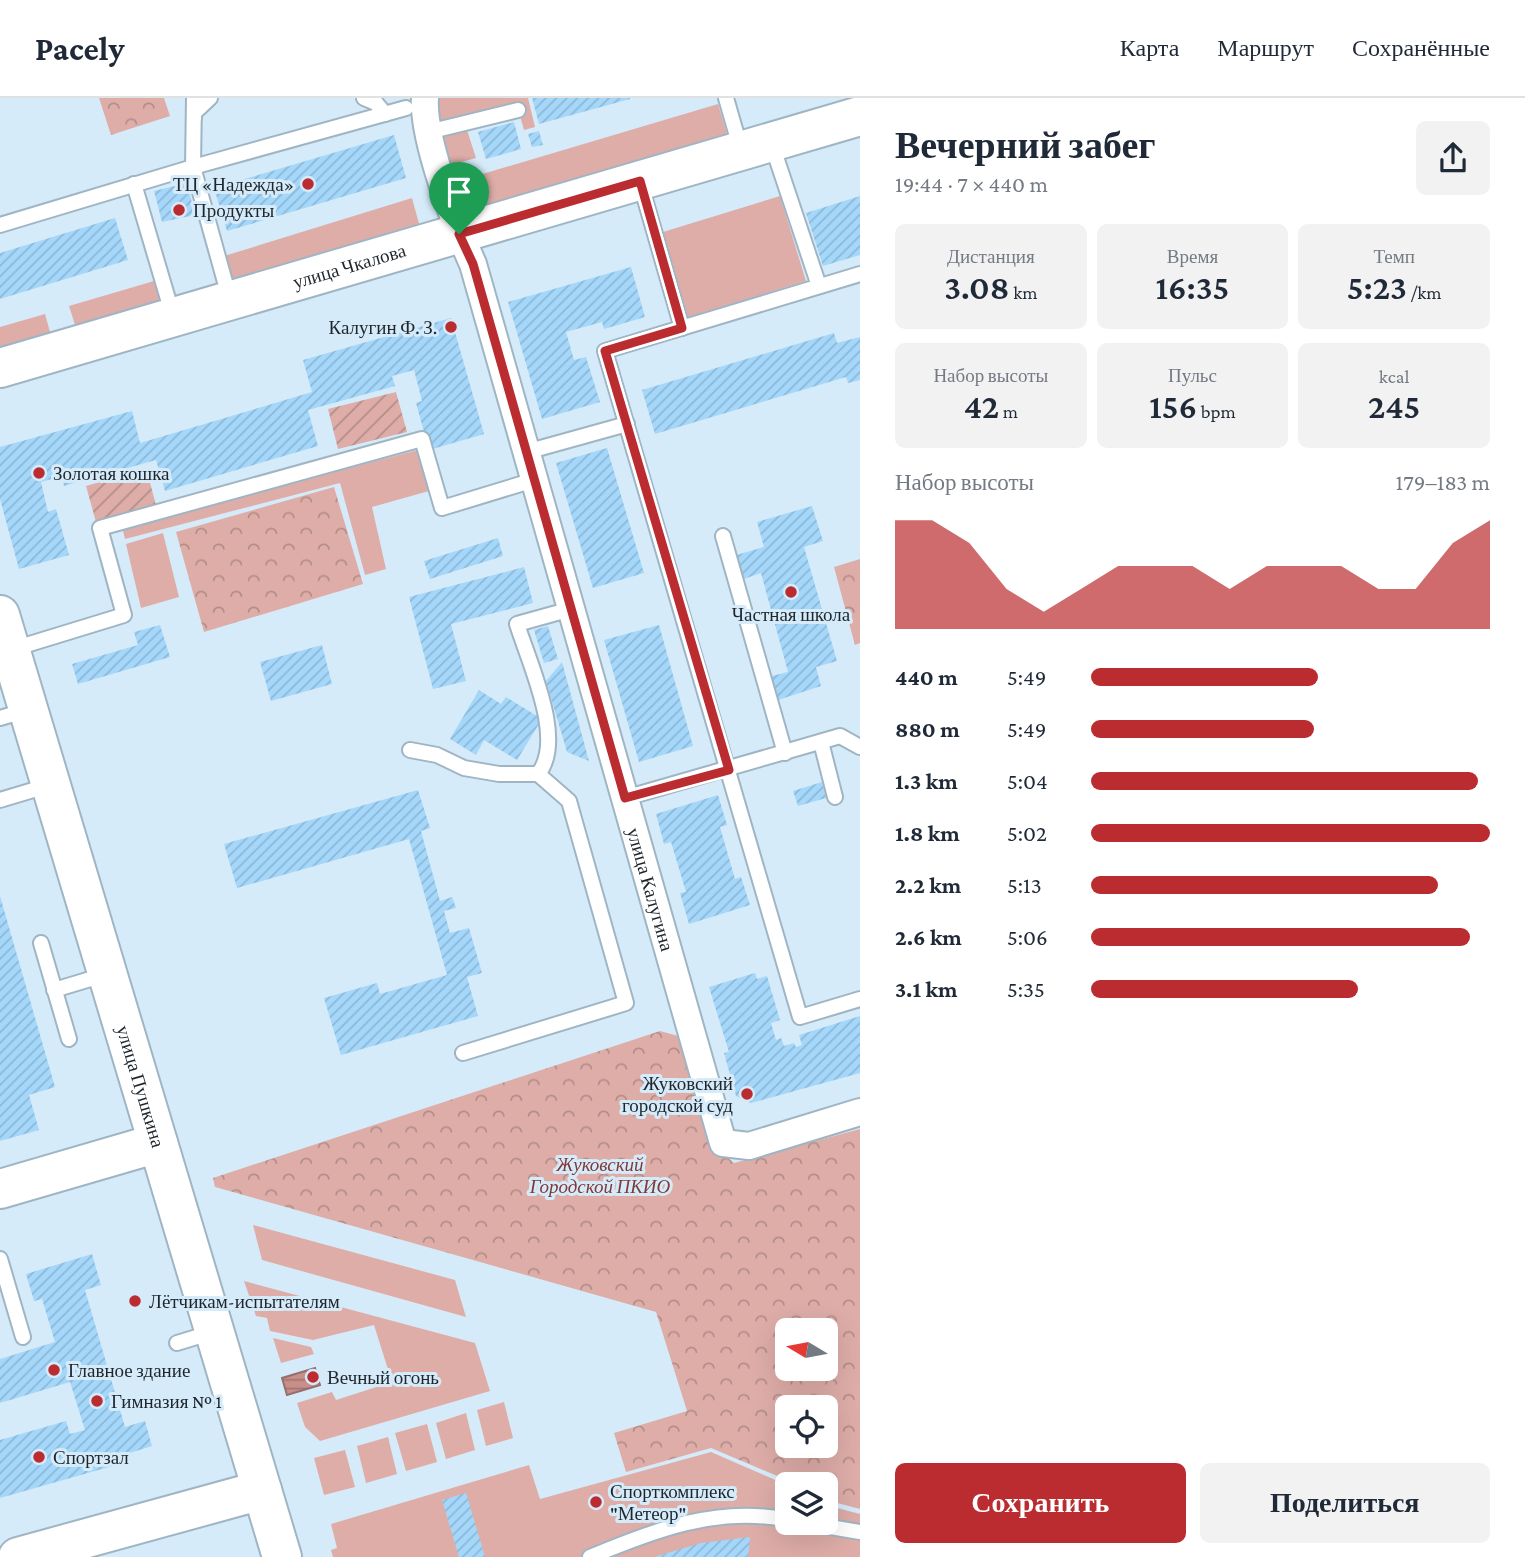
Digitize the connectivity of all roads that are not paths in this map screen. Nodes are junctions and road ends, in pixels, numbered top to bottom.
1 (194, 98) edge
2 (210, 98) edge
3 (364, 98) edge
4 (726, 98) edge
5 (416, 103) edge
6 (518, 110) dead end
7 (385, 114) junction
8 (860, 116) edge
9 (194, 123) junction
10 (428, 132) junction
11 (756, 147) junction
12 (193, 167) junction
13 (640, 181) junction
14 (134, 184) junction
15 (0, 225) edge
16 (459, 234) junction
17 (860, 274) edge
18 (819, 286) junction
19 (230, 301) junction
20 (173, 317) junction
21 (682, 328) junction
22 (0, 368) edge
23 (627, 424) junction
24 (526, 453) junction
25 (534, 480) junction
26 (723, 536) dead end
27 (571, 608) junction
28 (5, 632) edge
29 (14, 714) edge
30 (821, 742) junction
31 (860, 747) edge
32 (410, 750) dead end
33 (785, 753) junction
34 (729, 770) junction
35 (538, 774) junction
36 (51, 784) junction
37 (835, 797) dead end
38 (625, 798) junction
39 (0, 800) edge
40 (41, 943) dead end
41 (108, 974) junction
42 (54, 990) junction
43 (860, 999) edge
44 (69, 1039) dead end
45 (463, 1053) dead end
46 (860, 1112) edge
47 (158, 1143) junction
48 (0, 1189) edge
49 (0, 1259) edge
50 (214, 1332) junction
51 (23, 1337) dead end
52 (177, 1343) dead end
53 (262, 1490) junction
54 (775, 1519) edge
55 (838, 1528) edge
56 (860, 1532) edge
57 (18, 1557) edge
58 (282, 1557) edge
59 (590, 1557) edge

1 - 9 lane
2 - 9 lane
3 - 7 lane
4 - 11 lane
5 - 7 lane
5 - 10 street, улица Калугина
6 - 10 lane
7 - 12 lane
8 - 11 street, улица Чкалова
9 - 12 lane
10 - 16 street, улица Калугина
11 - 13 street, улица Чкалова
11 - 18 lane
12 - 14 lane
12 - 19 lane
13 - 16 street, улица Чкалова
13 - 21 lane
14 - 15 lane
14 - 20 lane
16 - 19 street, улица Чкалова
16 - 24 street, улица Калугина
17 - 18 lane
18 - 21 lane
19 - 20 street, улица Чкалова
20 - 22 street, улица Чкалова
21 - 23 lane
23 - 24 lane
23 - 34 lane
24 - 25 street, улица Калугина
25 - 27 street, улица Калугина
25 - 28 lane
26 - 33 lane
27 - 35 lane
27 - 38 street, улица Калугина
28 - 29 street, улица Пушкина
29 - 36 street, улица Пушкина
30 - 31 lane
30 - 33 lane
30 - 37 lane
32 - 35 lane
33 - 34 lane
34 - 38 lane
34 - 43 lane
35 - 45 lane
36 - 39 lane
36 - 41 street, улица Пушкина
38 - 46 street, улица Калугина
40 - 42 lane
41 - 42 lane
41 - 47 street, улица Пушкина
42 - 44 lane
47 - 48 street
47 - 50 street, улица Пушкина
49 - 51 lane
50 - 52 lane
50 - 53 street, улица Пушкина
53 - 57 street
53 - 58 street, улица Пушкина
54 - 59 lane
55 - 56 lane

